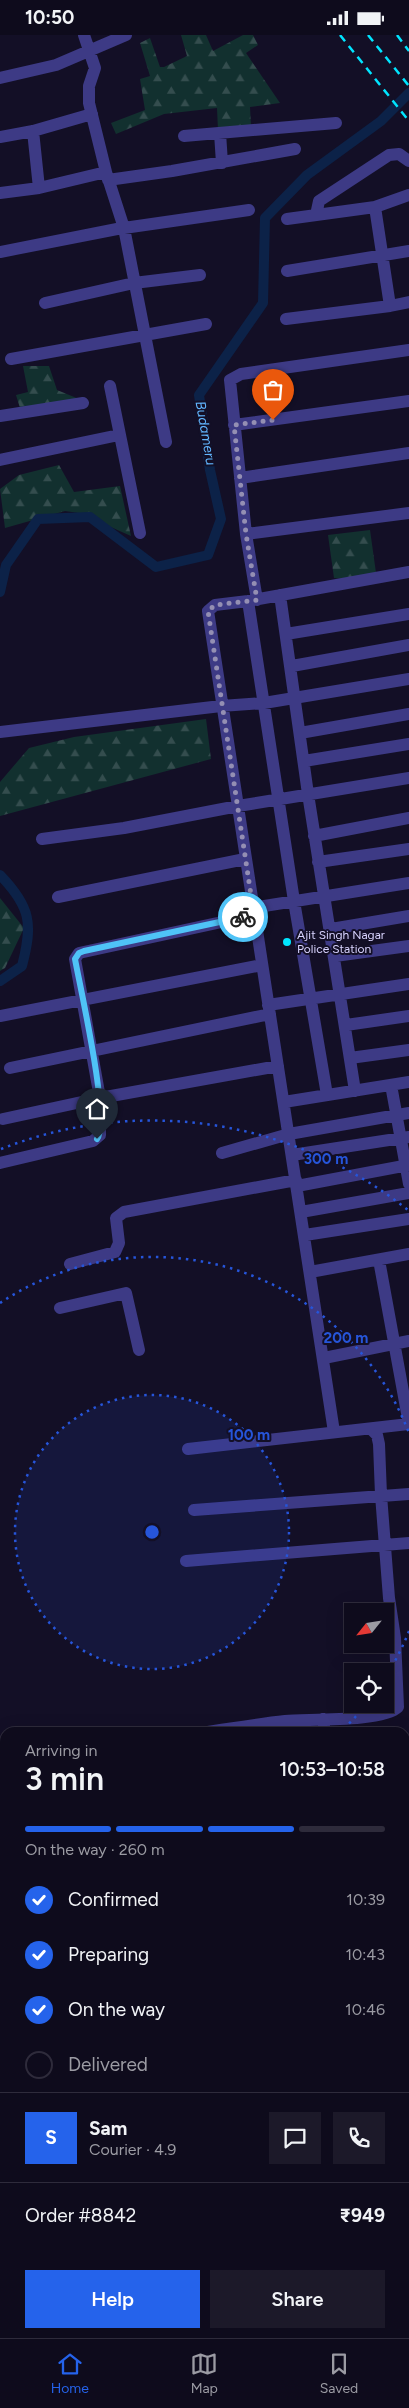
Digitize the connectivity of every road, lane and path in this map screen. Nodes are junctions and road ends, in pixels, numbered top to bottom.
1 (84, 35) edge
2 (126, 35) edge
3 (89, 51) junction
4 (0, 78) edge
5 (92, 114) junction
6 (336, 123) dead end
7 (33, 131) junction
8 (220, 133) junction
9 (184, 136) dead end
10 (0, 137) edge
11 (295, 149) dead end
12 (409, 161) edge
13 (222, 163) junction
14 (107, 176) junction
15 (39, 188) junction
16 (0, 193) edge
17 (409, 195) edge
18 (374, 207) junction
19 (249, 210) dead end
20 (316, 215) junction
21 (287, 219) dead end
22 (124, 228) junction
23 (409, 251) edge
24 (0, 252) edge
25 (383, 256) junction
26 (287, 271) dead end
27 (200, 275) dead end
28 (134, 283) junction
29 (45, 303) dead end
30 (409, 303) edge
31 (390, 306) junction
32 (286, 319) dead end
33 (206, 323) dead end
34 (144, 335) junction
35 (409, 350) edge
36 (11, 359) dead end
37 (110, 386) dead end
38 (409, 401) edge
39 (83, 403) dead end
40 (0, 417) edge
41 (234, 425) junction
42 (120, 435) junction
43 (166, 442) dead end
44 (409, 453) edge
45 (0, 461) edge
46 (240, 477) junction
47 (409, 513) edge
48 (140, 533) dead end
49 (246, 534) junction
50 (409, 572) edge
51 (280, 595) junction
52 (253, 601) junction
53 (409, 614) edge
54 (286, 634) junction
55 (409, 645) edge
56 (292, 666) junction
57 (409, 679) edge
58 (295, 698) junction
59 (264, 703) junction
60 (221, 706) junction
61 (409, 714) edge
62 (0, 732) edge
63 (300, 733) junction
64 (409, 744) edge
65 (304, 761) junction
66 (409, 778) edge
67 (308, 794) junction
68 (279, 799) junction
69 (238, 806) junction
70 (409, 818) edge
71 (314, 836) junction
72 (42, 839) dead end
73 (409, 849) edge
74 (245, 859) junction
75 (318, 863) junction
76 (409, 883) edge
77 (326, 896) junction
78 (58, 897) dead end
79 (294, 901) junction
80 (253, 911) junction
81 (409, 916) edge
82 (331, 929) junction
83 (409, 946) edge
84 (335, 956) junction
85 (262, 965) junction
86 (409, 985) edge
87 (341, 995) junction
88 (311, 999) junction
89 (83, 1001) junction
90 (269, 1009) junction
91 (0, 1016) edge
92 (409, 1016) edge
93 (346, 1025) junction
94 (92, 1050) junction
95 (409, 1050) edge
96 (350, 1058) junction
97 (278, 1067) junction
98 (10, 1068) dead end
99 (409, 1082) edge
100 (391, 1085) junction
101 (355, 1091) junction
102 (327, 1095) junction
103 (100, 1098) junction
104 (284, 1102) junction
105 (403, 1114) edge
106 (3, 1119) dead end
107 (289, 1134) junction
108 (405, 1138) edge
109 (222, 1153) dead end
110 (292, 1155) junction
111 (0, 1163) edge
112 (407, 1165) edge
113 (296, 1183) junction
114 (409, 1184) edge
115 (409, 1193) edge
116 (301, 1212) junction
117 (409, 1219) edge
118 (305, 1235) junction
119 (409, 1254) edge
120 (378, 1260) junction
121 (70, 1263) dead end
122 (310, 1272) junction
123 (60, 1308) dead end
124 (409, 1341) edge
125 (394, 1344) junction
126 (139, 1350) dead end
127 (324, 1358) junction
128 (409, 1424) edge
129 (372, 1430) junction
130 (334, 1432) junction
131 (188, 1449) dead end
132 (409, 1494) edge
133 (380, 1495) junction
134 (194, 1510) dead end
135 (409, 1543) edge
136 (384, 1545) junction
137 (186, 1561) dead end
138 (396, 1651) junction
139 (409, 1651) edge
140 (404, 1701) edge
141 (323, 1719) junction
142 (244, 1727) edge
143 (324, 1727) edge

1 - 3 street
2 - 3 street
3 - 4 street
3 - 5 street
5 - 7 street
5 - 14 street
6 - 8 street
7 - 10 street
7 - 15 street
8 - 9 street
8 - 13 street
11 - 13 street
12 - 20 street
13 - 14 street
14 - 15 street
14 - 22 street
15 - 16 street
17 - 18 street
18 - 20 street
18 - 25 street
19 - 22 street
20 - 21 street
22 - 24 street
22 - 28 street
23 - 25 street
25 - 26 street
25 - 31 street
27 - 28 street
28 - 29 street
28 - 34 street
30 - 31 street
31 - 32 street
33 - 34 street
34 - 36 street
34 - 43 street
35 - 41 street
37 - 42 street
38 - 41 street
39 - 40 street
41 - 46 street
42 - 45 street
42 - 48 street
44 - 46 street
46 - 49 street
47 - 49 street
49 - 52 street
50 - 51 street
51 - 52 street
51 - 54 street
52 - 59 street
52 - 60 street
53 - 54 street
54 - 56 street
55 - 56 street
56 - 58 street
57 - 58 street
58 - 59 street
58 - 63 street
59 - 60 street
59 - 68 street
60 - 62 street
60 - 69 street
61 - 63 street
63 - 65 street
64 - 65 street
65 - 67 street
66 - 67 street
67 - 68 street
67 - 71 street
68 - 69 street
68 - 79 street
69 - 72 street
69 - 74 street
70 - 71 street
71 - 75 street
73 - 75 street
74 - 78 street
74 - 80 street
75 - 77 street
76 - 77 street
77 - 79 street
77 - 82 street
79 - 80 street
79 - 88 street
80 - 85 street
80 - 89 street
81 - 82 street
82 - 84 street
83 - 84 street
84 - 87 street
85 - 89 street
85 - 90 street
86 - 87 street
87 - 88 street
87 - 93 street
88 - 90 street
88 - 102 street
89 - 91 street
89 - 94 street
90 - 94 street
90 - 97 street
92 - 93 street
93 - 96 street
94 - 98 street
94 - 103 street
95 - 96 street
96 - 101 street
97 - 103 street
97 - 104 street
99 - 100 street
100 - 101 street
100 - 105 street
101 - 102 street
102 - 104 street
103 - 106 street
103 - 111 street
104 - 107 street
105 - 107 street
105 - 108 street
107 - 109 street
107 - 110 street
108 - 110 street
108 - 112 street
110 - 113 street
112 - 113 street
112 - 114 street
113 - 116 street
113 - 121 street
115 - 116 street
116 - 118 street
117 - 118 street
118 - 122 street
119 - 120 street
120 - 122 street
120 - 125 street
122 - 127 street
123 - 126 street
124 - 125 street
125 - 127 street
125 - 128 street
127 - 130 street
128 - 129 street
129 - 130 street
129 - 133 street
130 - 131 street
132 - 133 street
133 - 134 street
133 - 136 street
135 - 136 street
136 - 137 street
136 - 138 street
138 - 139 street
138 - 140 street
140 - 141 street
141 - 142 street
141 - 143 street

